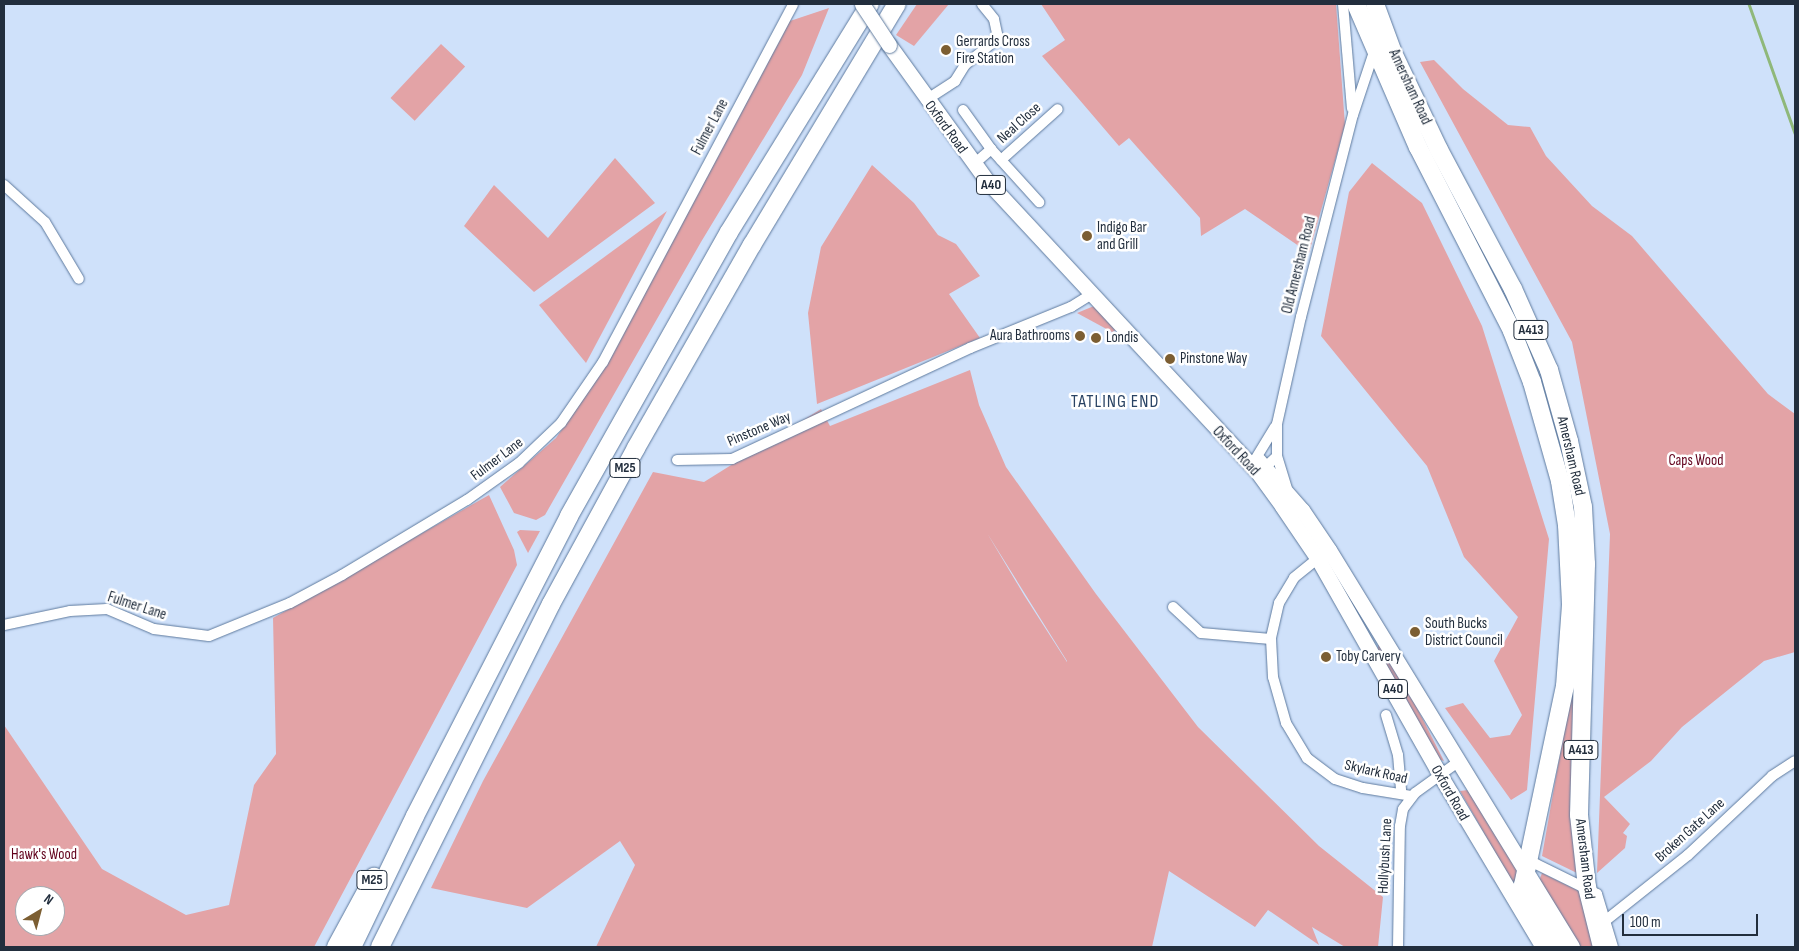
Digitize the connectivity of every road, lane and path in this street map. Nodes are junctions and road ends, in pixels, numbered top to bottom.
1 (793, 4) edge
2 (862, 4) edge
3 (870, 4) edge
4 (897, 4) edge
5 (982, 4) edge
6 (1343, 4) edge
7 (1356, 4) edge
8 (1375, 4) edge
9 (1375, 51) junction
10 (926, 100) junction
11 (1058, 109) dead end
12 (963, 110) dead end
13 (1353, 115) junction
14 (991, 149) junction
15 (1001, 160) junction
16 (974, 164) junction
17 (4, 185) edge
18 (1039, 202) dead end
19 (79, 279) dead end
20 (1093, 292) junction
21 (1278, 424) junction
22 (1277, 456) junction
23 (677, 460) dead end
24 (1258, 466) junction
25 (1289, 494) junction
26 (1323, 554) junction
27 (1173, 607) dead end
28 (4, 625) edge
29 (1377, 627) junction
30 (1271, 639) junction
31 (1367, 642) junction
32 (1386, 715) dead end
33 (1795, 761) edge
34 (1458, 762) junction
35 (1440, 775) junction
36 (1401, 792) junction
37 (1412, 796) junction
38 (414, 816) junction
39 (1526, 868) junction
40 (1587, 887) junction
41 (1605, 921) junction
42 (336, 947) edge
43 (352, 947) edge
44 (380, 947) edge
45 (1398, 947) edge
46 (1543, 947) edge
47 (1557, 947) edge
48 (1572, 947) edge
49 (1602, 947) edge
50 (1613, 947) edge

1 - 28 street, Fulmer Lane
2 - 10 main road, Oxford Road / A40, bridge
3 - 38 highway, M25
4 - 44 highway, M25
5 - 10 street
6 - 13 street, Old Amersham Road
7 - 9 highway, A413
8 - 9 street, Old Amersham Road
8 - 40 highway, Amersham Road / A413
9 - 13 street, Old Amersham Road
9 - 39 highway, A413
10 - 16 main road, Oxford Road / A40
11 - 15 street, Neal Close
12 - 14 street, Neal Close
13 - 21 street, Old Amersham Road
14 - 15 street, Neal Close
14 - 16 street, Neal Close
15 - 18 street, Neal Close
16 - 20 main road, Oxford Road / A40
17 - 19 street
20 - 23 street, Pinstone Way
20 - 24 main road, Oxford Road / A40
21 - 22 street, Old Amersham Road
21 - 24 street, Old Amersham Road
22 - 24 street
22 - 25 street, Old Amersham Road
24 - 25 main road, A40
24 - 26 main road, Oxford Road / A40
25 - 26 main road, A40
26 - 29 main road, A40
26 - 30 street, Skylark Road
26 - 31 main road, Oxford Road / A40
27 - 30 street
29 - 31 main road
29 - 34 main road, A40
30 - 36 street, Skylark Road
31 - 35 main road, Oxford Road / A40
32 - 36 street
33 - 41 street, Broken Gate Lane
34 - 35 street, Hollybush Lane
34 - 39 main road, A40
35 - 37 street, Hollybush Lane
35 - 46 main road, Oxford Road / A40
36 - 37 street, Skylark Road
37 - 45 street, Hollybush Lane
38 - 42 highway, M25
38 - 43 highway, M25
39 - 40 street
39 - 47 highway, A413
39 - 48 main road, A40
40 - 41 street
40 - 49 highway, Amersham Road / A413
41 - 50 street

